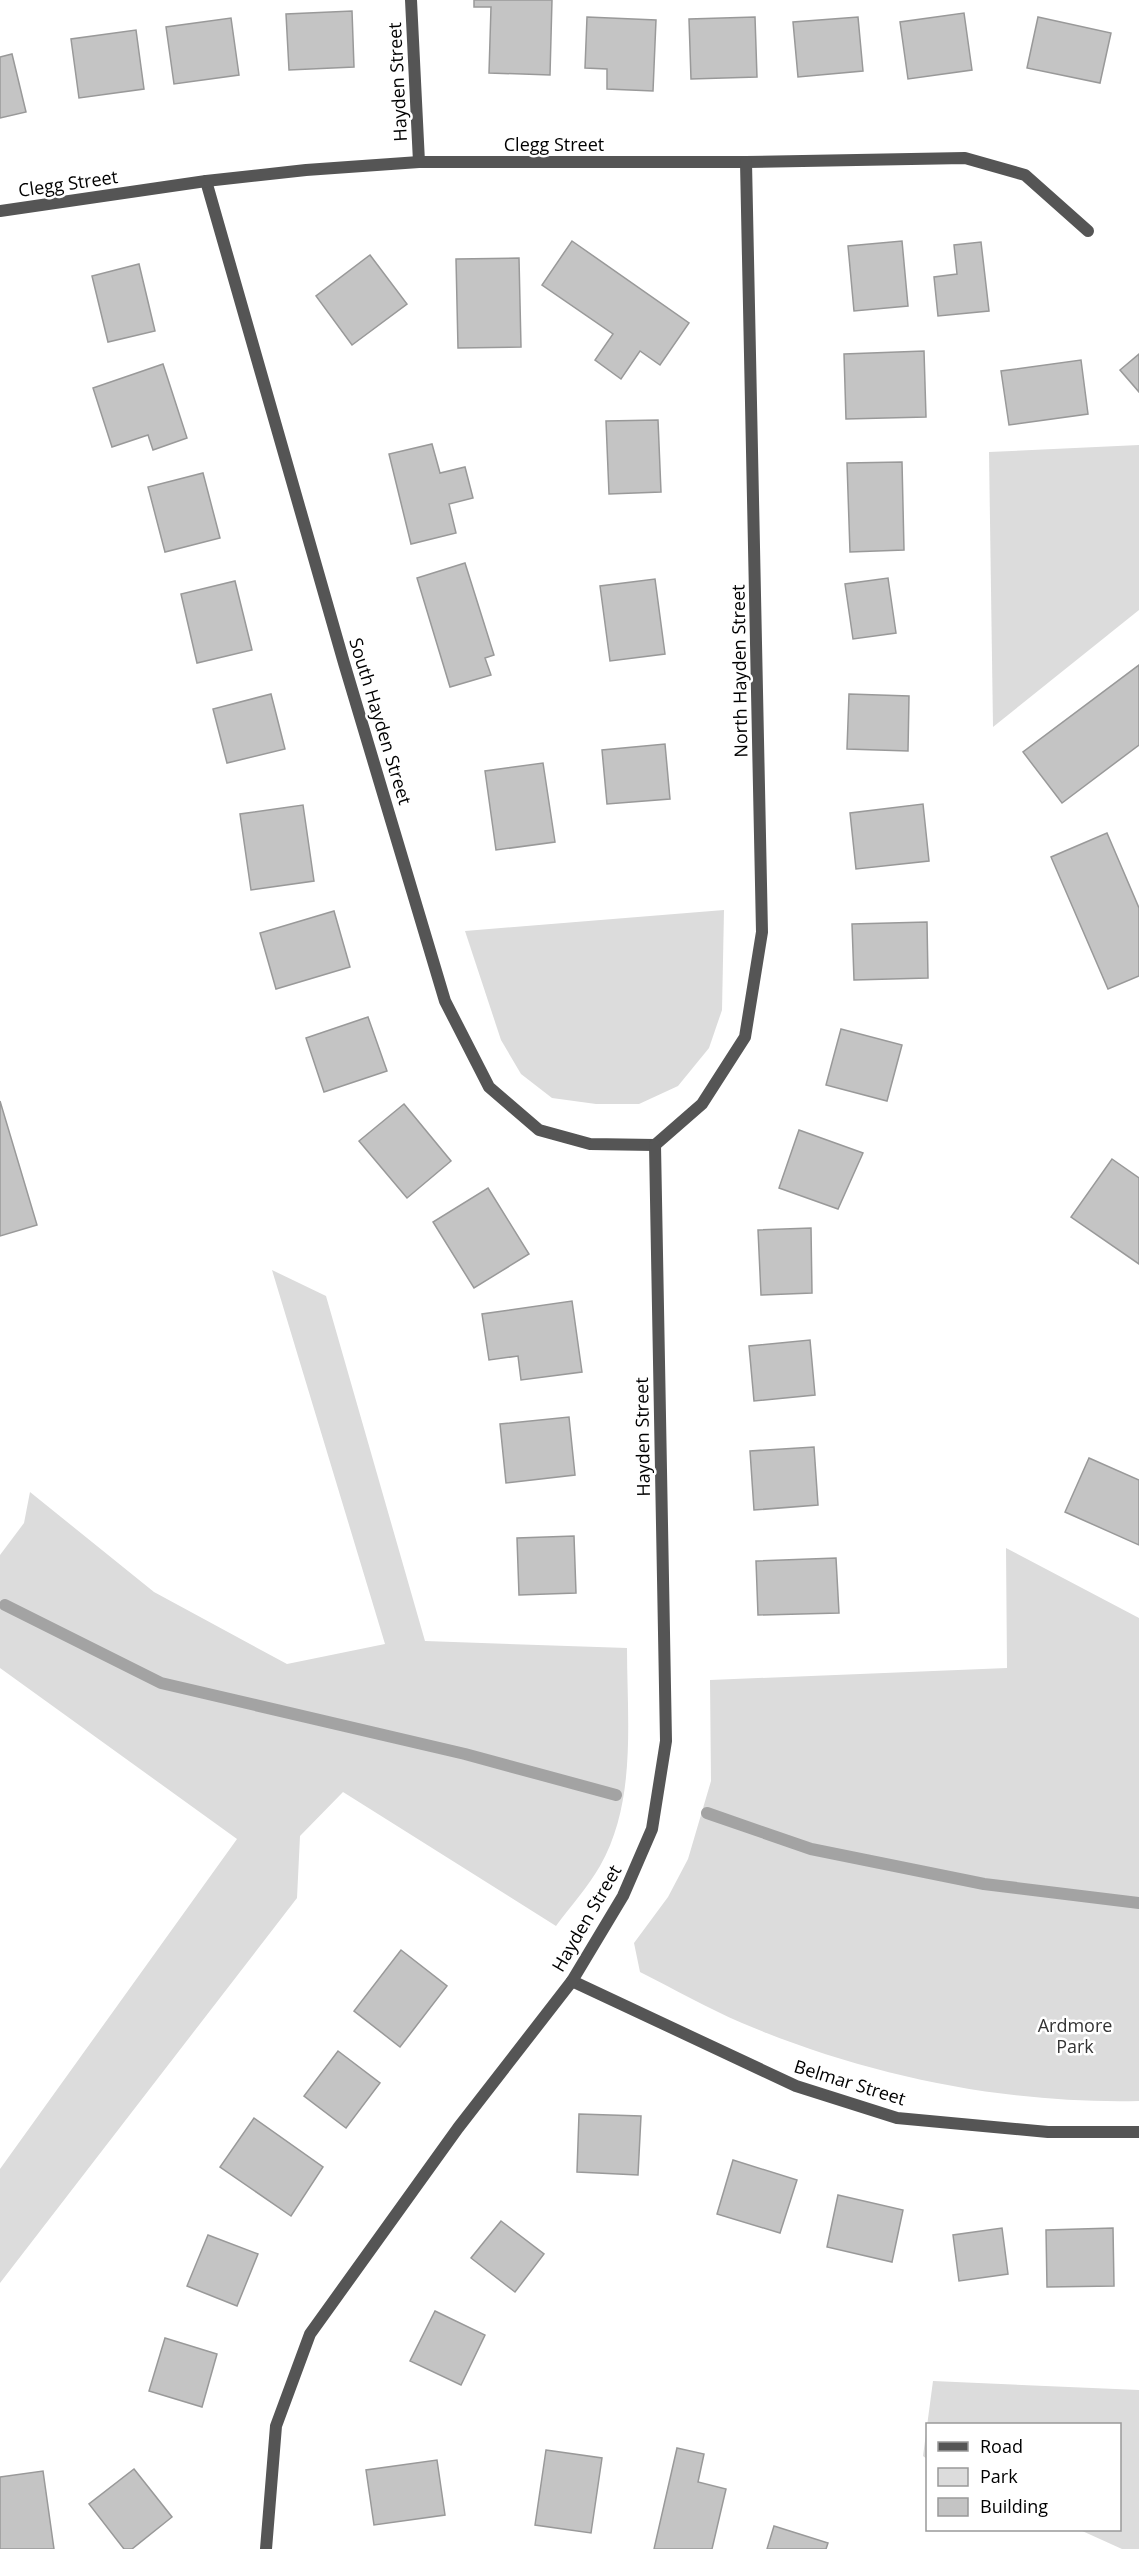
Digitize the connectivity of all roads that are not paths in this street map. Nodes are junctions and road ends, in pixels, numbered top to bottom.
1 (411, 0) edge
2 (419, 162) junction
3 (746, 162) junction
4 (206, 181) junction
5 (0, 211) edge
6 (1088, 231) dead end
7 (655, 1145) junction
8 (572, 1981) junction
9 (1139, 2132) edge
10 (266, 2549) edge

1 - 2 street, Hayden Street
2 - 3 street, Clegg Street
2 - 4 street, Clegg Street
3 - 6 street, Clegg Street
3 - 7 street, North Hayden Street
4 - 5 street, Clegg Street
4 - 7 street, South Hayden Street
7 - 8 street, Hayden Street
8 - 9 street, Belmar Street
8 - 10 street, Hayden Street

